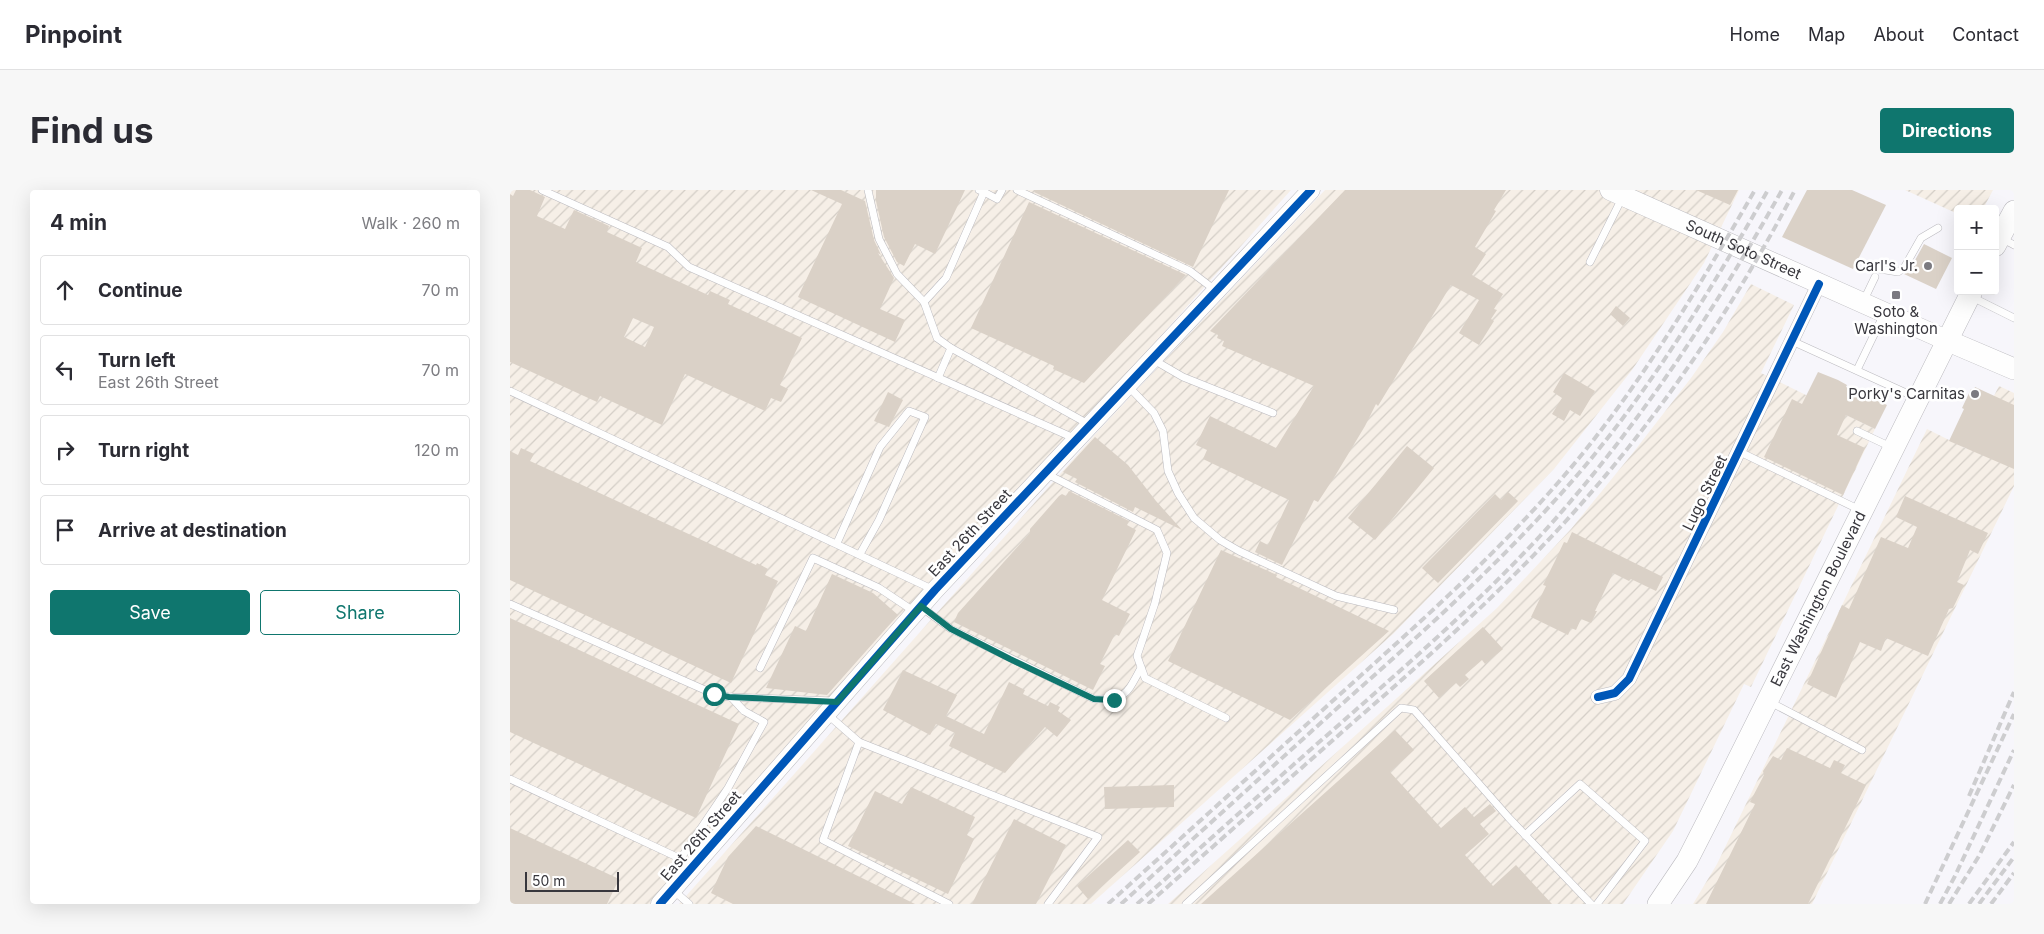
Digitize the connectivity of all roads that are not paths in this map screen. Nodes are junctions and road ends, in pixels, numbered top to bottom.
1 (542, 190) edge
2 (868, 190) edge
3 (1002, 190) edge
4 (1017, 190) edge
5 (1311, 190) edge
6 (982, 191) edge
7 (1617, 193) edge
8 (2014, 211) edge
9 (1938, 228) dead end
10 (2003, 243) edge
11 (1590, 262) dead end
12 (1879, 269) dead end
13 (1875, 277) dead end
14 (1819, 284) junction
15 (1216, 291) junction
16 (1969, 295) edge
17 (1972, 295) edge
18 (924, 302) junction
19 (1862, 302) junction
20 (1885, 312) junction
21 (2014, 318) edge
22 (1946, 340) junction
23 (1792, 341) junction
24 (951, 348) junction
25 (1152, 359) junction
26 (2011, 365) edge
27 (1858, 370) junction
28 (938, 378) junction
29 (1127, 386) junction
30 (510, 391) edge
31 (1917, 398) junction
32 (1273, 413) dead end
33 (1090, 425) junction
34 (1856, 431) dead end
35 (1076, 440) junction
36 (1893, 448) junction
37 (1740, 452) junction
38 (1045, 473) junction
39 (1862, 511) junction
40 (837, 543) junction
41 (860, 554) junction
42 (935, 590) junction
43 (510, 604) edge
44 (918, 609) junction
45 (1394, 610) dead end
46 (760, 668) dead end
47 (1141, 668) junction
48 (731, 697) junction
49 (1598, 697) dead end
50 (1768, 700) junction
51 (832, 708) junction
52 (1226, 718) dead end
53 (859, 742) junction
54 (1862, 750) dead end
55 (510, 779) edge
56 (1525, 835) junction
57 (687, 862) junction
58 (672, 889) junction
59 (660, 904) edge
60 (689, 904) edge
61 (949, 904) edge
62 (1048, 904) edge
63 (1186, 904) edge
64 (1591, 904) edge
65 (1597, 904) edge
66 (1658, 904) edge

1 - 28 lane
2 - 18 lane
3 - 6 lane
4 - 15 lane
5 - 15 street, East 26th Street
6 - 18 lane
7 - 11 lane
7 - 14 main road, South Soto Street
8 - 10 main road
9 - 12 lane
13 - 19 lane
14 - 19 main road, South Soto Street
14 - 23 street, Lugo Street
15 - 25 street, East 26th Street
16 - 22 main road, East Washington Boulevard
17 - 21 lane
18 - 24 lane
19 - 20 main road, South Soto Street
20 - 22 main road, South Soto Street
20 - 27 lane
22 - 26 main road, South Soto Street
22 - 31 main road, East Washington Boulevard
23 - 27 lane
23 - 37 street, Lugo Street
24 - 28 lane
24 - 33 lane
25 - 29 street, East 26th Street
25 - 32 lane
27 - 31 lane
28 - 35 lane
29 - 33 street, East 26th Street
29 - 45 lane
30 - 40 lane
31 - 36 main road, East Washington Boulevard
33 - 35 street, East 26th Street
34 - 36 lane
35 - 38 street, East 26th Street
36 - 39 main road, East Washington Boulevard
37 - 39 lane
37 - 49 street, Lugo Street
38 - 42 street, East 26th Street
38 - 47 lane
39 - 50 main road, East Washington Boulevard
40 - 41 lane
40 - 41 lane
41 - 42 lane
42 - 44 street, East 26th Street
43 - 48 lane
44 - 46 lane
44 - 47 lane
44 - 51 street, East 26th Street
47 - 52 lane
48 - 51 lane
48 - 57 lane
50 - 54 lane
50 - 66 main road, East Washington Boulevard
51 - 53 lane
51 - 57 street, East 26th Street
53 - 61 lane
53 - 62 lane
55 - 57 lane
56 - 63 lane
56 - 64 lane
56 - 65 lane
57 - 58 street, East 26th Street
58 - 59 street, East 26th Street
58 - 60 lane

